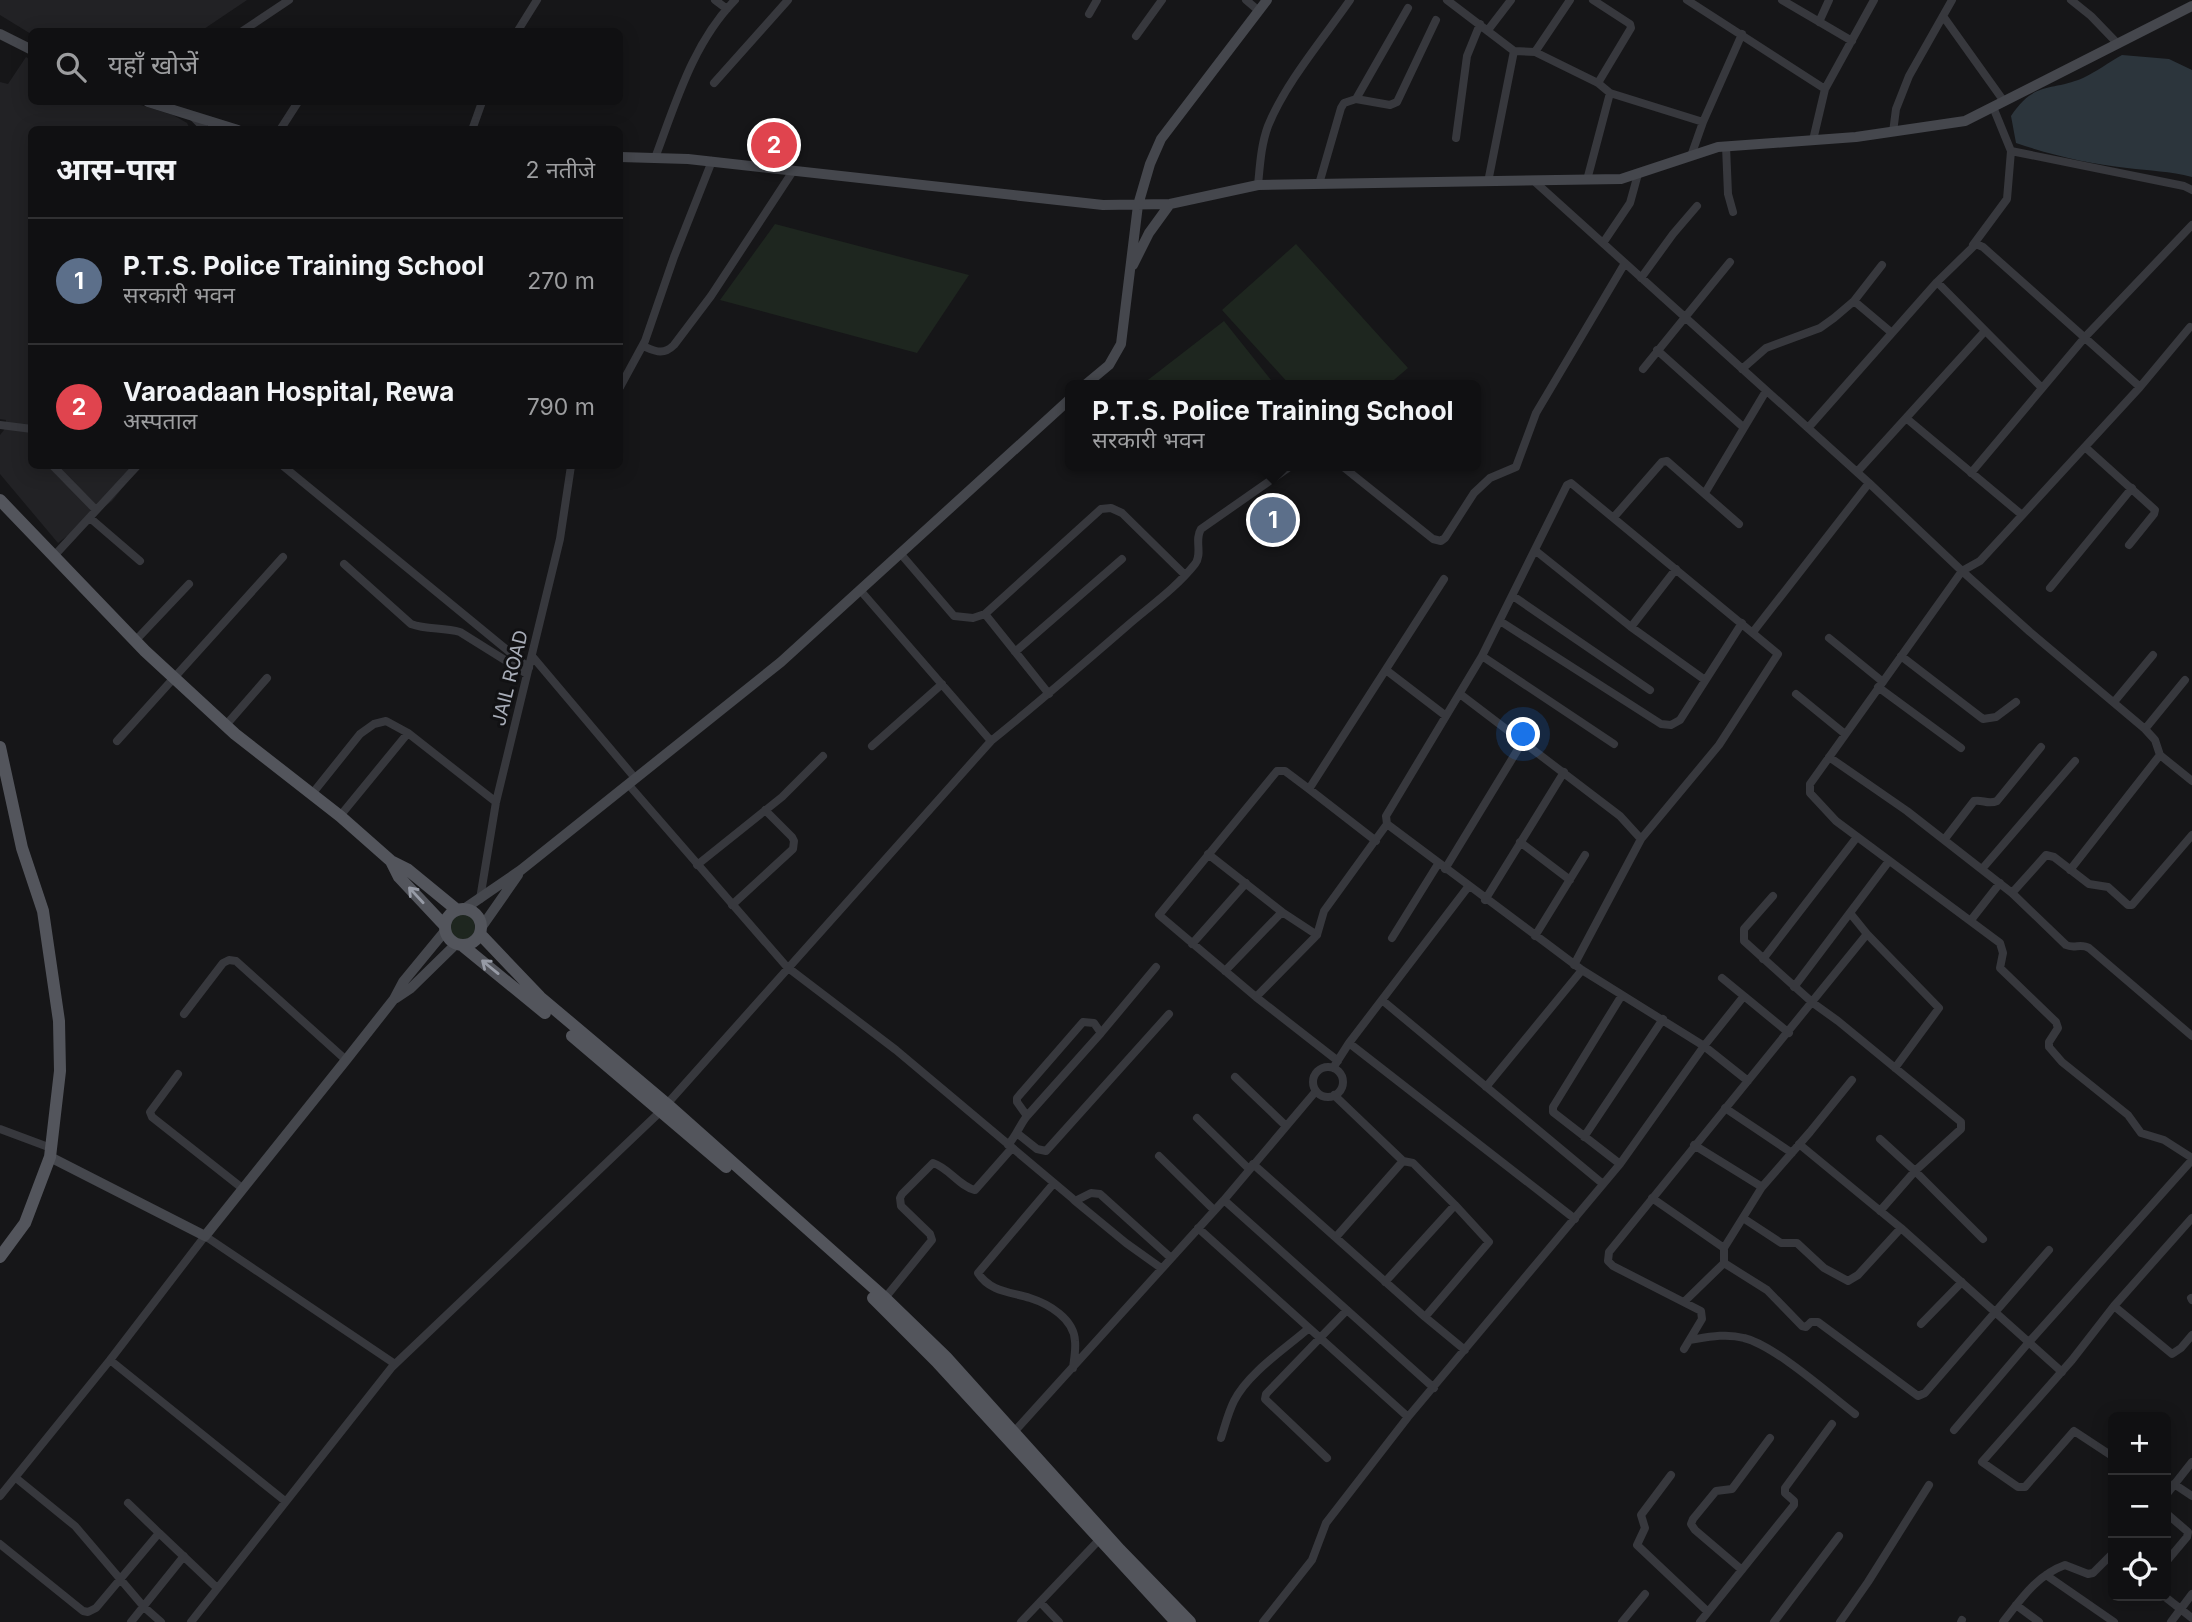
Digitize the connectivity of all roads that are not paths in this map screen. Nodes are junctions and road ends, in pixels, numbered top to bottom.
1 (289, 0) edge
2 (537, 0) edge
3 (715, 0) edge
4 (735, 0) edge
5 (788, 0) edge
6 (1097, 0) edge
7 (1162, 0) edge
8 (1246, 0) edge
9 (1267, 0) edge
10 (1350, 0) edge
11 (1447, 0) edge
12 (1570, 0) edge
13 (1593, 0) edge
14 (1687, 0) edge
15 (1782, 0) edge
16 (1829, 0) edge
17 (1874, 0) edge
18 (1952, 0) edge
19 (2071, 0) edge
20 (1508, 1) edge
21 (2192, 6) edge
22 (1408, 8) dead end
23 (727, 9) junction
24 (1259, 11) junction
25 (1089, 14) dead end
26 (1943, 16) junction
27 (1436, 20) dead end
28 (1819, 22) junction
29 (1480, 24) junction
30 (247, 28) edge
31 (520, 28) edge
32 (1488, 30) junction
33 (0, 34) edge
34 (1742, 34) junction
35 (1136, 36) dead end
36 (1852, 41) junction
37 (2118, 44) junction
38 (28, 48) edge
39 (1514, 51) junction
40 (1535, 52) junction
41 (714, 83) dead end
42 (1598, 83) junction
43 (1825, 89) junction
44 (1610, 93) junction
45 (1356, 99) junction
46 (1998, 103) junction
47 (166, 105) edge
48 (296, 105) edge
49 (481, 105) edge
50 (192, 116) junction
51 (1703, 122) junction
52 (202, 126) edge
53 (225, 126) edge
54 (283, 126) edge
55 (473, 126) edge
56 (1893, 132) junction
57 (1456, 138) dead end
58 (1813, 140) junction
59 (1726, 146) junction
60 (2011, 151) junction
61 (1691, 156) junction
62 (623, 157) edge
63 (655, 158) junction
64 (712, 162) junction
65 (793, 171) junction
66 (1638, 174) junction
67 (1587, 180) junction
68 (1534, 181) junction
69 (1488, 182) junction
70 (1319, 184) junction
71 (1258, 185) junction
72 (2192, 190) edge
73 (1170, 204) junction
74 (1138, 205) junction
75 (1697, 206) dead end
76 (1733, 212) dead end
77 (2192, 225) edge
78 (1604, 243) junction
79 (1973, 246) junction
80 (1730, 262) dead end
81 (1625, 263) junction
82 (1882, 265) dead end
83 (1130, 271) junction
84 (1641, 278) junction
85 (1937, 282) junction
86 (1854, 301) junction
87 (1683, 316) junction
88 (2190, 327) dead end
89 (1986, 331) junction
90 (1892, 333) junction
91 (2086, 336) junction
92 (643, 346) junction
93 (1657, 350) junction
94 (1643, 369) dead end
95 (1742, 369) junction
96 (1091, 380) edge
97 (623, 382) edge
98 (2140, 387) junction
99 (2042, 388) junction
100 (1766, 391) junction
101 (1065, 404) edge
102 (1906, 418) junction
103 (0, 425) edge
104 (1743, 427) junction
105 (28, 428) edge
106 (1808, 428) junction
107 (2085, 447) junction
108 (56, 469) edge
109 (134, 469) edge
110 (287, 469) edge
111 (571, 469) edge
112 (1284, 471) edge
113 (1348, 471) edge
114 (1857, 472) junction
115 (1971, 473) junction
116 (1869, 483) junction
117 (2132, 488) junction
118 (1705, 493) junction
119 (0, 500) edge
120 (96, 510) junction
121 (2022, 515) junction
122 (1614, 517) junction
123 (90, 518) junction
124 (1739, 524) dead end
125 (2129, 545) dead end
126 (1536, 551) junction
127 (900, 553) junction
128 (54, 556) junction
129 (283, 557) dead end
130 (1122, 559) dead end
131 (140, 561) dead end
132 (344, 564) dead end
133 (1676, 569) junction
134 (1962, 570) junction
135 (1185, 575) junction
136 (1444, 579) dead end
137 (189, 584) dead end
138 (2050, 588) dead end
139 (860, 590) junction
140 (1513, 596) junction
141 (985, 614) junction
142 (1500, 621) junction
143 (1742, 623) junction
144 (1631, 627) junction
145 (1753, 632) junction
146 (1829, 638) dead end
147 (135, 641) junction
148 (1015, 652) junction
149 (2153, 655) dead end
150 (532, 656) junction
151 (1482, 656) junction
152 (1901, 656) junction
153 (1386, 670) junction
154 (528, 671) junction
155 (173, 677) junction
156 (267, 678) dead end
157 (1705, 680) junction
158 (2185, 680) dead end
159 (942, 684) junction
160 (1881, 685) junction
161 (1650, 691) dead end
162 (1049, 694) junction
163 (1460, 694) junction
164 (1796, 694) dead end
165 (2016, 702) dead end
166 (2114, 702) junction
167 (1446, 716) junction
168 (226, 725) junction
169 (2146, 729) junction
170 (408, 733) junction
171 (1845, 734) junction
172 (117, 741) dead end
173 (990, 741) junction
174 (1523, 741) junction
175 (1614, 744) dead end
176 (872, 746) dead end
177 (0, 747) edge
178 (2041, 747) dead end
179 (1961, 748) dead end
180 (2160, 755) junction
181 (823, 756) dead end
182 (1829, 757) junction
183 (2075, 761) dead end
184 (1564, 772) junction
185 (631, 781) junction
186 (2192, 781) edge
187 (1309, 789) junction
188 (4, 791) edge
189 (312, 794) junction
190 (496, 802) junction
191 (765, 810) junction
192 (340, 816) junction
193 (1387, 824) junction
194 (2192, 835) edge
195 (1857, 837) junction
196 (1641, 839) junction
197 (1944, 840) junction
198 (1376, 841) junction
199 (1520, 842) junction
200 (1208, 853) junction
201 (1585, 855) dead end
202 (391, 861) junction
203 (1889, 861) junction
204 (697, 865) junction
205 (1442, 866) junction
206 (1982, 869) junction
207 (521, 870) junction
208 (2070, 870) junction
209 (1570, 880) junction
210 (1246, 883) junction
211 (2000, 883) junction
212 (1468, 887) junction
213 (2012, 893) junction
214 (1773, 896) dead end
215 (480, 899) junction
216 (1485, 900) junction
217 (732, 905) junction
218 (460, 910) junction
219 (1282, 912) junction
220 (1850, 913) junction
221 (1971, 920) junction
222 (445, 928) junction
223 (480, 931) junction
224 (1867, 934) junction
225 (1317, 935) junction
226 (1535, 936) junction
227 (1392, 938) dead end
228 (1192, 944) junction
229 (460, 945) junction
230 (1763, 958) junction
231 (787, 967) junction
232 (1156, 967) dead end
233 (1578, 968) junction
234 (1225, 971) junction
235 (1722, 978) dead end
236 (1794, 987) junction
237 (1622, 995) junction
238 (1744, 996) junction
239 (1256, 997) junction
240 (394, 999) junction
241 (1382, 1000) junction
242 (1812, 1003) junction
243 (184, 1014) dead end
244 (1169, 1014) dead end
245 (1663, 1019) junction
246 (1101, 1033) junction
247 (1789, 1033) junction
248 (2192, 1036) edge
249 (1349, 1042) junction
250 (1704, 1046) junction
251 (346, 1060) junction
252 (1336, 1064) junction
253 (1895, 1068) junction
254 (178, 1074) dead end
255 (1235, 1077) dead end
256 (1748, 1080) junction
257 (1852, 1080) dead end
258 (1486, 1087) junction
259 (1317, 1091) junction
260 (1334, 1096) junction
261 (664, 1107) junction
262 (1725, 1108) junction
263 (1027, 1116) junction
264 (1197, 1118) dead end
265 (1286, 1126) junction
266 (0, 1129) edge
267 (1018, 1134) junction
268 (1584, 1137) junction
269 (1880, 1139) dead end
270 (1800, 1144) junction
271 (1694, 1145) junction
272 (1010, 1146) junction
273 (50, 1153) junction
274 (1792, 1153) junction
275 (1158, 1156) dead end
276 (2192, 1159) edge
277 (1403, 1161) junction
278 (1620, 1164) junction
279 (1251, 1166) junction
280 (1915, 1171) junction
281 (1054, 1183) junction
282 (1603, 1184) junction
283 (1762, 1187) junction
284 (242, 1188) junction
285 (1652, 1198) junction
286 (1224, 1200) junction
287 (1075, 1201) junction
288 (1455, 1205) junction
289 (1214, 1210) junction
290 (1880, 1211) junction
291 (2192, 1217) edge
292 (1743, 1218) junction
293 (1576, 1219) junction
294 (1198, 1228) junction
295 (1901, 1228) junction
296 (205, 1237) junction
297 (1336, 1237) junction
298 (1983, 1239) dead end
299 (1724, 1248) junction
300 (2049, 1250) dead end
301 (0, 1257) edge
302 (1171, 1258) junction
303 (1724, 1264) junction
304 (1161, 1268) junction
305 (1385, 1282) junction
306 (1962, 1282) junction
307 (885, 1298) junction
308 (1684, 1302) junction
309 (2114, 1306) junction
310 (1347, 1310) junction
311 (1996, 1312) junction
312 (1425, 1317) junction
313 (1921, 1324) dead end
314 (1309, 1328) junction
315 (2192, 1335) edge
316 (1320, 1338) junction
317 (1690, 1340) junction
318 (2029, 1342) junction
319 (1684, 1349) dead end
320 (1465, 1350) junction
321 (110, 1360) junction
322 (395, 1364) junction
323 (1073, 1368) junction
324 (2062, 1372) junction
325 (1434, 1388) junction
326 (1855, 1414) dead end
327 (1408, 1417) junction
328 (1832, 1424) dead end
329 (1954, 1430) dead end
330 (1014, 1432) junction
331 (1221, 1438) dead end
332 (1770, 1438) dead end
333 (2108, 1453) edge
334 (1327, 1458) dead end
335 (2192, 1462) edge
336 (1671, 1475) dead end
337 (16, 1478) junction
338 (2174, 1484) junction
339 (1929, 1485) dead end
340 (2171, 1488) edge
341 (0, 1496) edge
342 (2192, 1496) edge
343 (285, 1501) junction
344 (128, 1503) dead end
345 (2171, 1517) edge
346 (159, 1533) junction
347 (1839, 1536) dead end
348 (1099, 1540) junction
349 (0, 1544) edge
350 (184, 1556) junction
351 (2171, 1556) edge
352 (2108, 1558) edge
353 (1742, 1570) junction
354 (2046, 1575) junction
355 (120, 1580) junction
356 (217, 1588) junction
357 (1645, 1594) dead end
358 (2192, 1594) edge
359 (2170, 1601) edge
360 (1040, 1602) junction
361 (2016, 1605) junction
362 (144, 1607) junction
363 (2179, 1609) junction
364 (1708, 1612) junction
365 (2192, 1618) edge
366 (131, 1622) edge
367 (161, 1622) edge
368 (191, 1622) edge
369 (1021, 1622) edge
370 (1059, 1622) edge
371 (1176, 1622) edge
372 (1190, 1622) edge
373 (1263, 1622) edge
374 (1622, 1622) edge
375 (1700, 1622) edge
376 (1774, 1622) edge
377 (1840, 1622) edge
378 (2003, 1622) edge
379 (2039, 1622) edge
380 (2114, 1622) edge
381 (2171, 1622) edge

1 - 30 street
2 - 31 street
3 - 23 street
4 - 23 street
5 - 41 street
6 - 25 street
7 - 35 street
8 - 24 street
9 - 24 main road
10 - 71 street
11 - 29 street
12 - 40 street
13 - 42 street
14 - 34 street
15 - 28 street
16 - 28 street
17 - 36 street
18 - 26 street
19 - 37 street
20 - 32 street
21 - 37 main road
22 - 45 street
23 - 63 street
24 - 74 main road
26 - 46 street
26 - 56 street
27 - 45 street
28 - 36 street
29 - 32 street
29 - 57 street
32 - 39 street
33 - 38 main road
34 - 43 street
34 - 51 street
36 - 43 street
37 - 46 main road
39 - 40 street
39 - 69 street
40 - 42 street
42 - 44 street
43 - 58 street
44 - 51 street
44 - 67 street
45 - 70 street
46 - 56 main road
46 - 60 street
47 - 50 main road
48 - 54 street
49 - 55 street
50 - 52 street
50 - 53 main road
51 - 61 street
56 - 58 main road
58 - 59 main road
59 - 61 main road
59 - 76 street
60 - 72 street
60 - 79 street
61 - 66 main road
62 - 63 main road
63 - 64 main road
64 - 65 main road
64 - 92 street
65 - 74 main road
65 - 92 street
66 - 67 main road
66 - 78 street
67 - 68 main road
68 - 69 main road
68 - 78 street
69 - 70 main road
70 - 71 main road
71 - 73 main road
73 - 74 main road
73 - 83 main road
74 - 83 main road
75 - 84 street
77 - 91 street
78 - 81 street
79 - 85 street
79 - 91 street
80 - 87 street
81 - 84 street
81 - 113 street
82 - 86 street
83 - 96 main road
84 - 87 street
85 - 89 street
85 - 90 street
86 - 90 street
86 - 95 street
87 - 93 street
87 - 95 street
88 - 98 street
89 - 99 street
89 - 102 street
90 - 106 street
91 - 98 street
91 - 99 street
92 - 97 street
93 - 94 street
93 - 104 street
95 - 100 street
98 - 107 street
99 - 115 street
100 - 104 street
100 - 106 street
101 - 127 main road
102 - 114 street
102 - 115 street
103 - 105 street
104 - 118 street
106 - 114 street
107 - 117 street
107 - 121 street
108 - 120 street
109 - 120 street
110 - 154 street
111 - 150 street, JAIL ROAD
112 - 135 street
114 - 116 street
115 - 121 street
116 - 134 street
116 - 145 street
117 - 125 street
117 - 138 street
118 - 122 street
118 - 124 street
119 - 128 main road
120 - 123 street
121 - 134 street
122 - 126 street
122 - 133 street
123 - 128 street
123 - 131 street
126 - 140 street
126 - 144 street
127 - 139 main road
127 - 141 street
128 - 147 main road
129 - 155 street
130 - 148 street
132 - 154 street
133 - 143 street
133 - 144 street
134 - 152 street
134 - 166 street
135 - 141 street
135 - 162 street
136 - 153 street
137 - 147 street
139 - 159 street
139 - 185 main road
140 - 142 street
140 - 161 street
141 - 148 street
142 - 151 street
142 - 157 street
143 - 145 street
143 - 157 street
144 - 157 street
145 - 196 street
146 - 160 street
147 - 155 main road
148 - 162 street
149 - 166 street
150 - 154 street, JAIL ROAD
150 - 185 street
151 - 163 street
151 - 175 street
152 - 160 street
152 - 165 street
153 - 167 street
153 - 187 street
154 - 190 street, JAIL ROAD
155 - 168 main road
155 - 172 street
156 - 168 street
158 - 169 street
159 - 173 street
159 - 176 street
160 - 171 street
160 - 179 street
162 - 173 street
163 - 167 street
163 - 174 street
164 - 171 street
166 - 169 street
167 - 193 street
168 - 189 main road
169 - 180 street
170 - 189 street
170 - 190 street
170 - 192 street
171 - 182 street
173 - 231 street
174 - 184 street
174 - 205 street
177 - 188 main road
178 - 197 street
180 - 186 street
180 - 208 street
181 - 191 street
182 - 195 street
182 - 197 street
183 - 206 street
184 - 196 street
184 - 199 street
185 - 204 street
185 - 207 main road
187 - 198 street
187 - 200 street
188 - 273 main road
189 - 192 main road
190 - 215 street, JAIL ROAD
191 - 204 street
191 - 217 street
192 - 202 main road
193 - 198 street
193 - 205 street
194 - 208 street
195 - 203 street
195 - 230 street
196 - 233 street
197 - 206 street
198 - 225 street
199 - 209 street
199 - 216 street
200 - 210 street
200 - 228 street
201 - 209 street
202 - 218 main road
222 -> 202 main road
203 - 220 street
203 - 221 street
204 - 217 street
205 - 212 street
205 - 227 street
206 - 211 street
207 - 215 main road
207 - 223 main road
208 - 213 street
209 - 226 street
210 - 219 street
210 - 228 street
211 - 213 street
211 - 221 street
212 - 216 street
212 - 241 street
213 - 248 street
214 - 230 street
215 - 218 main road
216 - 226 street
217 - 231 street
218 - 222 main road
218 - 223 main road
219 - 225 street
219 - 234 street
220 - 224 street
220 - 236 street
221 - 276 street
222 - 229 main road
222 - 240 main road
223 - 229 main road
223 - 261 main road
224 - 242 street
224 - 253 street
225 - 239 street
226 - 233 street
228 - 234 street
229 - 240 main road
261 -> 229 main road
230 - 236 street
231 - 261 street
231 - 272 street
232 - 246 street
233 - 237 street
233 - 258 street
234 - 239 street
235 - 238 street
236 - 242 street
237 - 245 street
237 - 268 street
238 - 247 street
238 - 250 street
239 - 252 street
240 - 251 main road
241 - 249 street
241 - 258 street
242 - 247 street
242 - 253 street
243 - 251 street
244 - 267 street
245 - 250 street
245 - 268 street
246 - 263 street
246 - 263 street
247 - 256 street
249 - 252 street
249 - 293 street
250 - 256 street
250 - 278 street
251 - 284 main road
252 - 259 street
252 - 260 street
253 - 280 street
254 - 284 street
255 - 265 street
256 - 262 street
257 - 270 street
258 - 282 street
259 - 260 street
259 - 265 street
260 - 277 street
261 - 307 main road
261 - 322 street
261 - 348 main road
262 - 271 street
262 - 274 street
263 - 267 street
264 - 279 street
265 - 279 street
266 - 273 street
267 - 272 street
268 - 278 street
269 - 280 street
270 - 274 street
270 - 290 street
271 - 283 street
271 - 285 street
272 - 281 street
272 - 307 street
273 - 296 main road
273 - 301 main road
274 - 283 street
275 - 289 street
276 - 318 street
277 - 288 street
277 - 297 street
278 - 282 street
279 - 286 street
279 - 297 street
280 - 290 street
280 - 298 street
281 - 287 street
281 - 323 street
282 - 293 street
283 - 292 street
284 - 296 main road
285 - 299 street
285 - 308 street
286 - 289 street
286 - 310 street
287 - 302 street
287 - 304 street
288 - 305 street
288 - 312 street
289 - 294 street
290 - 295 street
291 - 309 street
292 - 295 street
292 - 299 street
293 - 320 street
294 - 302 street
294 - 314 street
295 - 306 street
296 - 321 street
296 - 322 street
297 - 305 street
299 - 303 street
300 - 311 street
302 - 304 street
303 - 308 street
303 - 311 street
304 - 323 street
305 - 312 street
306 - 311 street
306 - 313 street
307 - 330 main road
308 - 317 street
309 - 315 street
309 - 324 street
310 - 316 street
310 - 325 street
311 - 318 street
312 - 320 street
314 - 316 street
314 - 331 street
316 - 327 street
316 - 334 street
317 - 319 street
317 - 326 street
318 - 324 street
318 - 329 street
320 - 325 street
321 - 337 street
321 - 343 street
322 - 343 street
323 - 330 street
324 - 333 street
325 - 327 street
327 - 373 street
328 - 353 street
330 - 372 main road
332 - 353 street
335 - 338 street
336 - 364 street
337 - 341 street
337 - 355 street
338 - 340 street
338 - 342 street
339 - 377 street
343 - 356 street
344 - 346 street
345 - 351 street
346 - 350 street
346 - 355 street
347 - 376 street
348 - 360 street
348 - 371 main road
349 - 355 street
350 - 356 street
350 - 362 street
352 - 354 street
353 - 364 street
354 - 361 street
354 - 380 street
355 - 362 street
356 - 368 street
357 - 374 street
358 - 363 street
359 - 363 street
360 - 369 street
360 - 370 street
361 - 378 street
361 - 379 street
362 - 366 street
362 - 367 street
363 - 365 street
363 - 381 street
364 - 375 street

